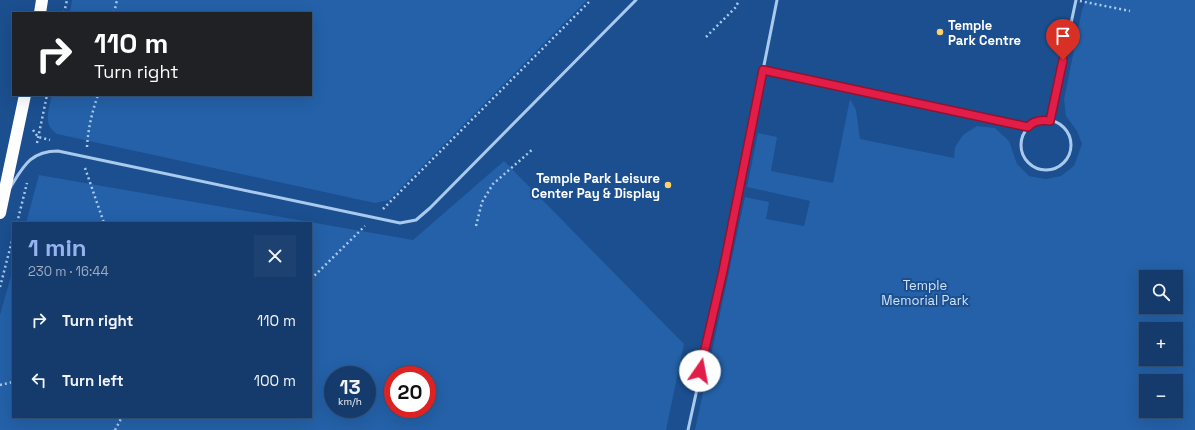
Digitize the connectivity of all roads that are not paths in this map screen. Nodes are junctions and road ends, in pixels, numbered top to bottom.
1 (42, 0) edge
2 (636, 0) edge
3 (777, 0) edge
4 (1076, 0) edge
5 (40, 12) edge
6 (763, 70) junction
7 (25, 96) edge
8 (1050, 121) junction
9 (1028, 127) junction
10 (3, 200) junction
11 (0, 213) edge
12 (688, 430) edge

1 - 5 highway
2 - 10 lane
3 - 6 lane
4 - 8 lane
6 - 9 lane
6 - 12 lane
7 - 10 highway
8 - 9 lane
8 - 9 lane
10 - 11 highway

